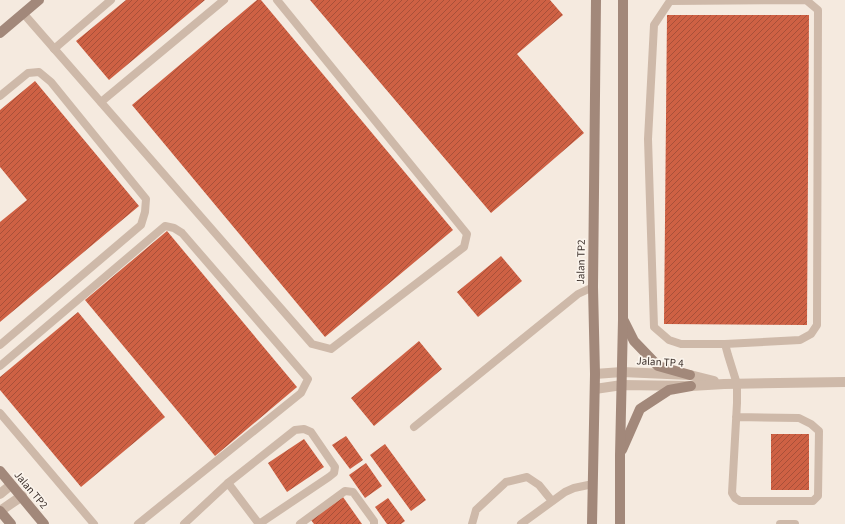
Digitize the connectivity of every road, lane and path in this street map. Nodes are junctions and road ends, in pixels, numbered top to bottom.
1 (39, 0) edge
2 (111, 0) edge
3 (224, 0) edge
4 (276, 0) edge
5 (596, 0) edge
6 (623, 0) edge
7 (23, 13) junction
8 (0, 33) edge
9 (54, 49) junction
10 (0, 96) edge
11 (101, 102) junction
12 (593, 287) junction
13 (623, 320) junction
14 (725, 344) junction
15 (0, 345) edge
16 (0, 366) edge
17 (622, 372) junction
18 (595, 374) junction
19 (690, 375) junction
20 (845, 382) edge
21 (724, 384) junction
22 (736, 384) junction
23 (622, 385) junction
24 (691, 386) junction
25 (595, 389) junction
26 (0, 413) edge
27 (736, 417) junction
28 (414, 427) dead end
29 (620, 455) junction
30 (0, 471) edge
31 (228, 483) junction
32 (593, 484) junction
33 (12, 485) junction
34 (0, 494) edge
35 (22, 496) junction
36 (552, 501) junction
37 (0, 511) edge
38 (11, 524) edge
39 (44, 524) edge
40 (94, 524) edge
41 (138, 524) edge
42 (184, 524) edge
43 (259, 524) edge
44 (300, 524) edge
45 (374, 524) edge
46 (472, 524) edge
47 (521, 524) edge
48 (592, 524) edge
49 (620, 524) edge
50 (780, 524) edge
51 (795, 524) edge

1 - 7 street
2 - 9 lane
3 - 11 lane
4 - 11 lane
5 - 12 street, Jalan TP2
6 - 13 street
7 - 8 street
7 - 9 lane
9 - 11 lane
10 - 15 lane
12 - 18 street, Jalan TP2
12 - 28 lane
13 - 17 street
13 - 19 street
14 - 14 lane
14 - 22 lane
16 - 41 lane
17 - 18 street, Jalan TP 4
17 - 19 street, Jalan TP 4
17 - 23 street
18 - 25 street, Jalan TP2
19 - 21 street, Jalan TP 4
20 - 22 street, Jalan TP 4
21 - 22 street, Jalan TP 4
21 - 24 street, Jalan TP 4
22 - 27 lane
23 - 24 street, Jalan TP 4
23 - 25 street, Jalan TP 4
23 - 29 street
24 - 29 street
25 - 32 street, Jalan TP2
26 - 40 lane
27 - 27 lane
29 - 49 street
30 - 33 street, Jalan TP2
31 - 42 lane
31 - 43 lane
31 - 43 lane
32 - 36 lane
32 - 48 street, Jalan TP2
33 - 34 street
33 - 35 street, Jalan TP2
35 - 37 street
35 - 39 street, Jalan TP2
36 - 46 lane
36 - 47 lane
37 - 38 street
44 - 45 lane
50 - 51 lane

